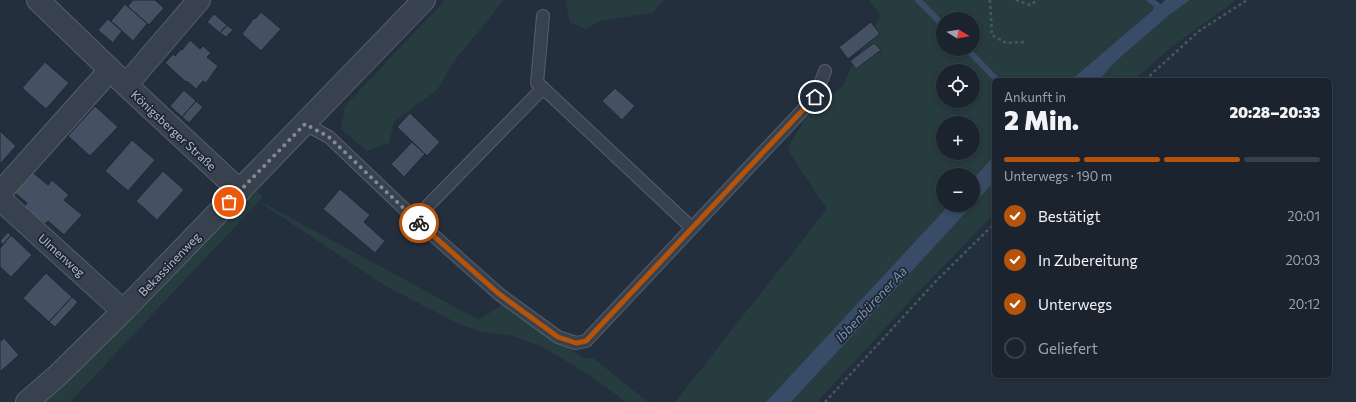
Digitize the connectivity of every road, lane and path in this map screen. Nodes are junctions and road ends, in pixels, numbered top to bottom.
1 (38, 0) edge
2 (199, 0) edge
3 (424, 0) edge
4 (990, 0) edge
5 (1016, 0) edge
6 (1038, 0) edge
7 (1247, 0) edge
8 (543, 16) dead end
9 (1024, 42) dead end
10 (110, 70) junction
11 (825, 71) dead end
12 (1147, 78) edge
13 (126, 85) junction
14 (543, 88) junction
15 (305, 124) junction
16 (240, 192) junction
17 (0, 193) edge
18 (0, 199) edge
19 (414, 219) junction
20 (992, 226) edge
21 (692, 228) junction
22 (123, 311) junction
23 (26, 402) edge
24 (825, 402) edge

1 - 10 street, Königsberger Straße
2 - 13 street, Königsberger Straße
3 - 15 street, Bekassinenweg
4 - 9 path
5 - 6 path
7 - 12 path
8 - 14 lane
10 - 13 street, Königsberger Straße
10 - 17 street
11 - 21 lane
13 - 16 street, Königsberger Straße
14 - 19 lane
14 - 21 lane
15 - 16 street, Bekassinenweg
15 - 19 lane
16 - 22 street, Bekassinenweg
18 - 22 street, Ulmenweg
19 - 21 lane
20 - 24 path
22 - 23 street, Bekassinenweg

